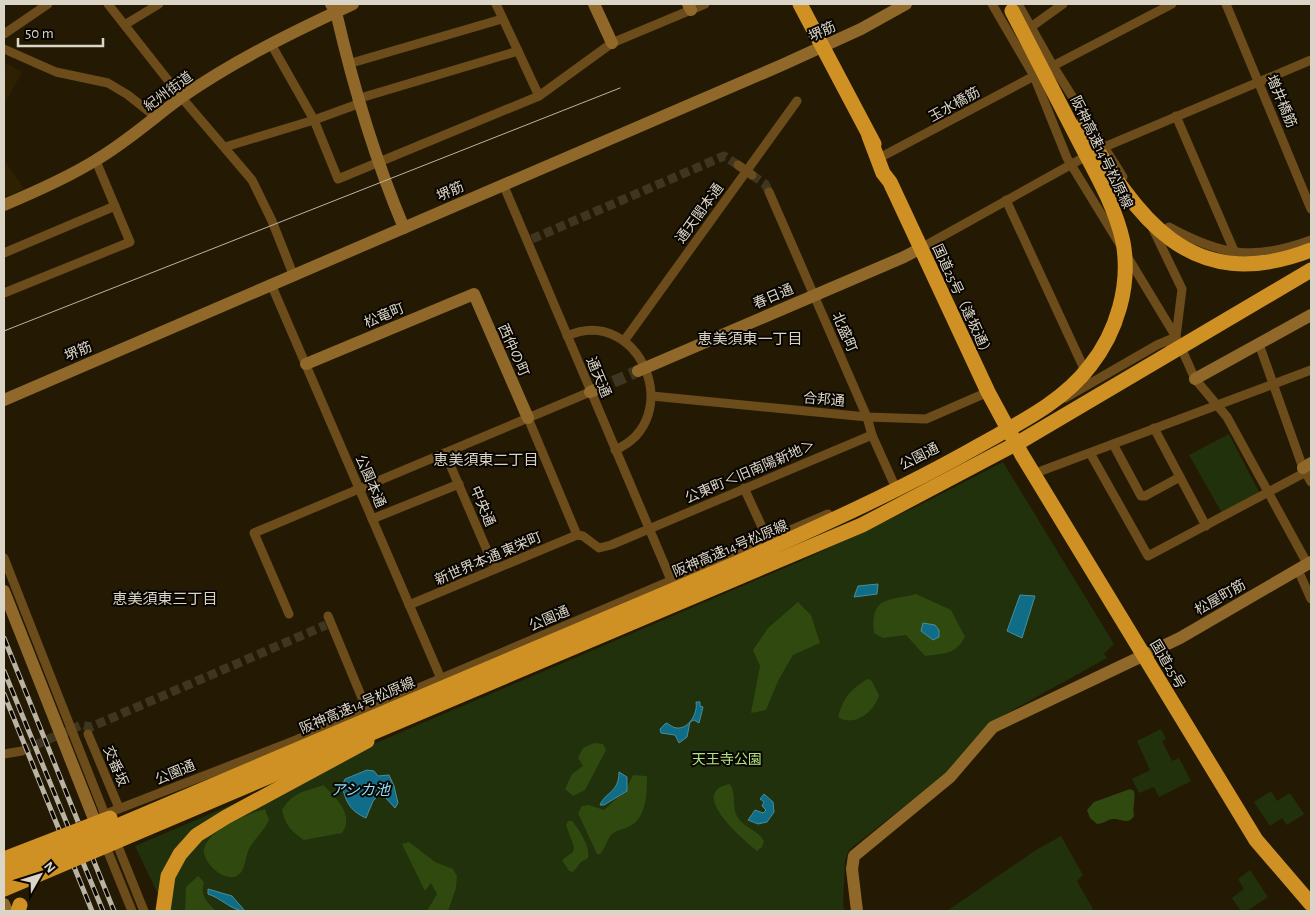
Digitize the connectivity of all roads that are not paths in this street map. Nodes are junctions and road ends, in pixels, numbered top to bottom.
1 (48, 4) edge
2 (108, 4) edge
3 (159, 4) edge
4 (353, 4) edge
5 (496, 4) edge
6 (594, 4) edge
7 (706, 4) edge
8 (800, 4) edge
9 (906, 4) edge
10 (992, 4) edge
11 (1063, 4) edge
12 (1172, 4) edge
13 (1226, 4) edge
14 (1013, 6) edge
15 (690, 7) edge
16 (334, 8) edge
17 (502, 19) junction
18 (126, 24) junction
19 (1031, 27) junction
20 (4, 34) edge
21 (612, 43) junction
22 (271, 44) junction
23 (823, 47) junction
24 (4, 49) edge
25 (518, 51) junction
26 (1311, 60) edge
27 (348, 64) junction
28 (1052, 66) junction
29 (1030, 78) junction
30 (1258, 82) junction
31 (539, 96) junction
32 (182, 98) junction
33 (797, 101) dead end
34 (358, 102) junction
35 (1176, 116) junction
36 (156, 118) junction
37 (314, 120) junction
38 (869, 136) junction
39 (1105, 146) junction
40 (225, 148) junction
41 (888, 154) junction
42 (96, 161) junction
43 (378, 163) junction
44 (1071, 165) junction
45 (738, 166) tunnel mouth
46 (749, 173) junction
47 (890, 182) junction
48 (503, 184) junction
49 (1307, 185) edge
50 (769, 192) tunnel mouth
51 (1006, 200) junction
52 (4, 206) edge
53 (115, 206) junction
54 (1311, 209) edge
55 (404, 228) junction
56 (1156, 234) junction
57 (1311, 240) edge
58 (921, 248) junction
59 (1311, 250) edge
60 (4, 252) edge
61 (1235, 253) junction
62 (1311, 270) edge
63 (293, 274) junction
64 (271, 284) junction
65 (4, 293) edge
66 (474, 294) joint
67 (814, 295) junction
68 (1311, 315) edge
69 (567, 336) junction
70 (1176, 337) junction
71 (624, 341) junction
72 (1259, 344) junction
73 (306, 364) junction
74 (641, 369) junction
75 (1311, 370) edge
76 (1195, 380) junction
77 (1091, 384) junction
78 (1273, 384) junction
79 (594, 390) junction
80 (988, 392) junction
81 (652, 396) junction
82 (1097, 396) junction
83 (4, 400) edge
84 (1215, 405) junction
85 (867, 417) junction
86 (528, 418) junction
87 (1154, 428) junction
88 (1009, 432) junction
89 (872, 435) junction
90 (1113, 444) junction
91 (615, 450) junction
92 (446, 452) junction
93 (1090, 453) junction
94 (1307, 468) edge
95 (1033, 474) junction
96 (1180, 477) junction
97 (1311, 482) edge
98 (459, 484) junction
99 (894, 484) junction
100 (744, 488) junction
101 (356, 491) junction
102 (1268, 493) junction
103 (372, 519) junction
104 (1206, 526) junction
105 (649, 528) junction
106 (577, 535) junction
107 (768, 540) junction
108 (4, 558) edge
109 (1305, 566) edge
110 (494, 569) junction
111 (671, 580) junction
112 (4, 592) edge
113 (1311, 598) edge
114 (409, 605) junction
115 (289, 614) dead end
116 (328, 622) dead end
117 (1143, 654) junction
118 (439, 674) dead end
119 (367, 710) junction
120 (410, 718) junction
121 (88, 734) dead end
122 (22, 751) tunnel mouth
123 (4, 754) edge
124 (194, 792) junction
125 (119, 808) junction
126 (99, 817) junction
127 (4, 859) edge
128 (4, 867) edge
129 (4, 874) edge
130 (4, 889) edge
131 (4, 904) edge
132 (1311, 904) edge
133 (17, 910) edge
134 (132, 911) edge
135 (144, 911) edge
136 (163, 911) edge
137 (857, 911) edge

1 - 20 street
2 - 18 street
3 - 18 street
4 - 16 street, 紀州街道
5 - 17 street
6 - 21 street
7 - 15 street
8 - 23 highway
9 - 23 street, 堺筋
10 - 29 street
11 - 19 street
12 - 28 street
13 - 30 street, 増井橋筋
14 - 19 street
14 - 59 highway, bridge
14 - 124 highway, 阪神高速14号松原線, bridge
15 - 21 street
16 - 22 street, 紀州街道
16 - 27 street
17 - 25 street
17 - 27 street
18 - 32 street
19 - 28 street
21 - 31 street
22 - 32 street, 紀州街道
22 - 37 street
23 - 38 highway, 国道25号（逢坂通）
23 - 48 street, 堺筋
24 - 36 street
25 - 31 street
25 - 34 street
26 - 30 street
27 - 34 street
28 - 29 street, 玉水橋筋
28 - 39 street
29 - 41 street, 玉水橋筋
29 - 44 street
30 - 35 street
30 - 49 street, 増井橋筋
31 - 43 street
32 - 36 street, 紀州街道
32 - 40 street
33 - 46 street, 通天閣本通
34 - 37 street
34 - 43 street
35 - 39 street
35 - 61 street
36 - 42 street, 紀州街道
37 - 40 street
37 - 43 street
38 - 41 highway, 国道25号（逢坂通）
38 - 47 highway, 国道25号（逢坂通）
39 - 44 street
39 - 56 street
40 - 63 street
41 - 47 highway, 国道25号（逢坂通）
42 - 52 street, 紀州街道
42 - 53 street
43 - 55 street
44 - 51 street
44 - 70 street
45 - 46 street
46 - 71 street, 通天閣本通
47 - 58 highway, 国道25号（逢坂通）
48 - 55 street, 堺筋
48 - 69 street, 通天通
49 - 54 street, 増井橋筋
50 - 67 street, 北盛町
51 - 58 street
51 - 77 street
53 - 60 street
53 - 65 street
55 - 63 street, 堺筋
56 - 61 street
56 - 70 street
57 - 61 street
58 - 67 street, 春日通
58 - 80 highway, 国道25号（逢坂通）
62 - 120 highway, bridge
63 - 64 street, 堺筋
64 - 73 street, 公園本通
64 - 83 street, 堺筋
66 - 73 street, 松竜町
66 - 86 street, 西仲の町
67 - 74 street, 春日通
67 - 85 street, 北盛町
68 - 72 street
69 - 71 street
69 - 79 street, 通天通
70 - 76 street
70 - 77 street
70 - 82 street
71 - 74 street
72 - 76 street
72 - 78 street
73 - 101 street, 公園本通
74 - 81 street
75 - 78 street
76 - 84 street
77 - 82 street
77 - 88 street
78 - 84 street
78 - 94 street
79 - 86 street
79 - 91 street, 通天通
80 - 85 street, 合邦通
80 - 88 highway, 国道25号（逢坂通）
81 - 85 street, 合邦通
81 - 91 street
82 - 88 street
84 - 87 street
84 - 102 street
85 - 89 street, 北盛町
86 - 92 street
86 - 106 street
87 - 90 street
87 - 96 street
88 - 95 highway, 国道25号
88 - 99 street, 公園通
89 - 99 street, 北盛町
89 - 100 street, 公東町＜旧南陽新地＞
90 - 93 street
90 - 96 street
91 - 105 street, 通天通
92 - 98 street, 中央通
92 - 101 street
93 - 95 street
93 - 104 street
94 - 97 street
94 - 102 street
95 - 117 highway, 国道25号
96 - 104 street
98 - 103 street
98 - 110 street, 中央通
99 - 107 street, 公園通
100 - 105 street, 公東町＜旧南陽新地＞
100 - 107 street
101 - 103 street, 公園本通
101 - 115 street
102 - 104 street
102 - 109 street
103 - 114 street, 公園本通
105 - 106 street, 公東町＜旧南陽新地＞
105 - 111 street, 通天通
106 - 110 street, 新世界本通 東栄町
107 - 111 street, 公園通
108 - 126 street
109 - 113 street
109 - 117 street, 松屋町筋
110 - 114 street, 新世界本通 東栄町
111 - 119 street, 公園通
112 - 126 street
114 - 118 street, 公園本通
116 - 119 street
117 - 132 highway, 国道25号
117 - 137 street, 松屋町筋
119 - 125 street, 公園通
120 - 130 highway, bridge
120 - 136 highway, bridge
121 - 125 street, 交番坂
122 - 123 street
124 - 127 highway, bridge
124 - 129 highway, 阪神高速14号松原線, bridge
125 - 126 street, 公園通
126 - 134 street
126 - 135 street
128 - 133 street
131 - 133 street

